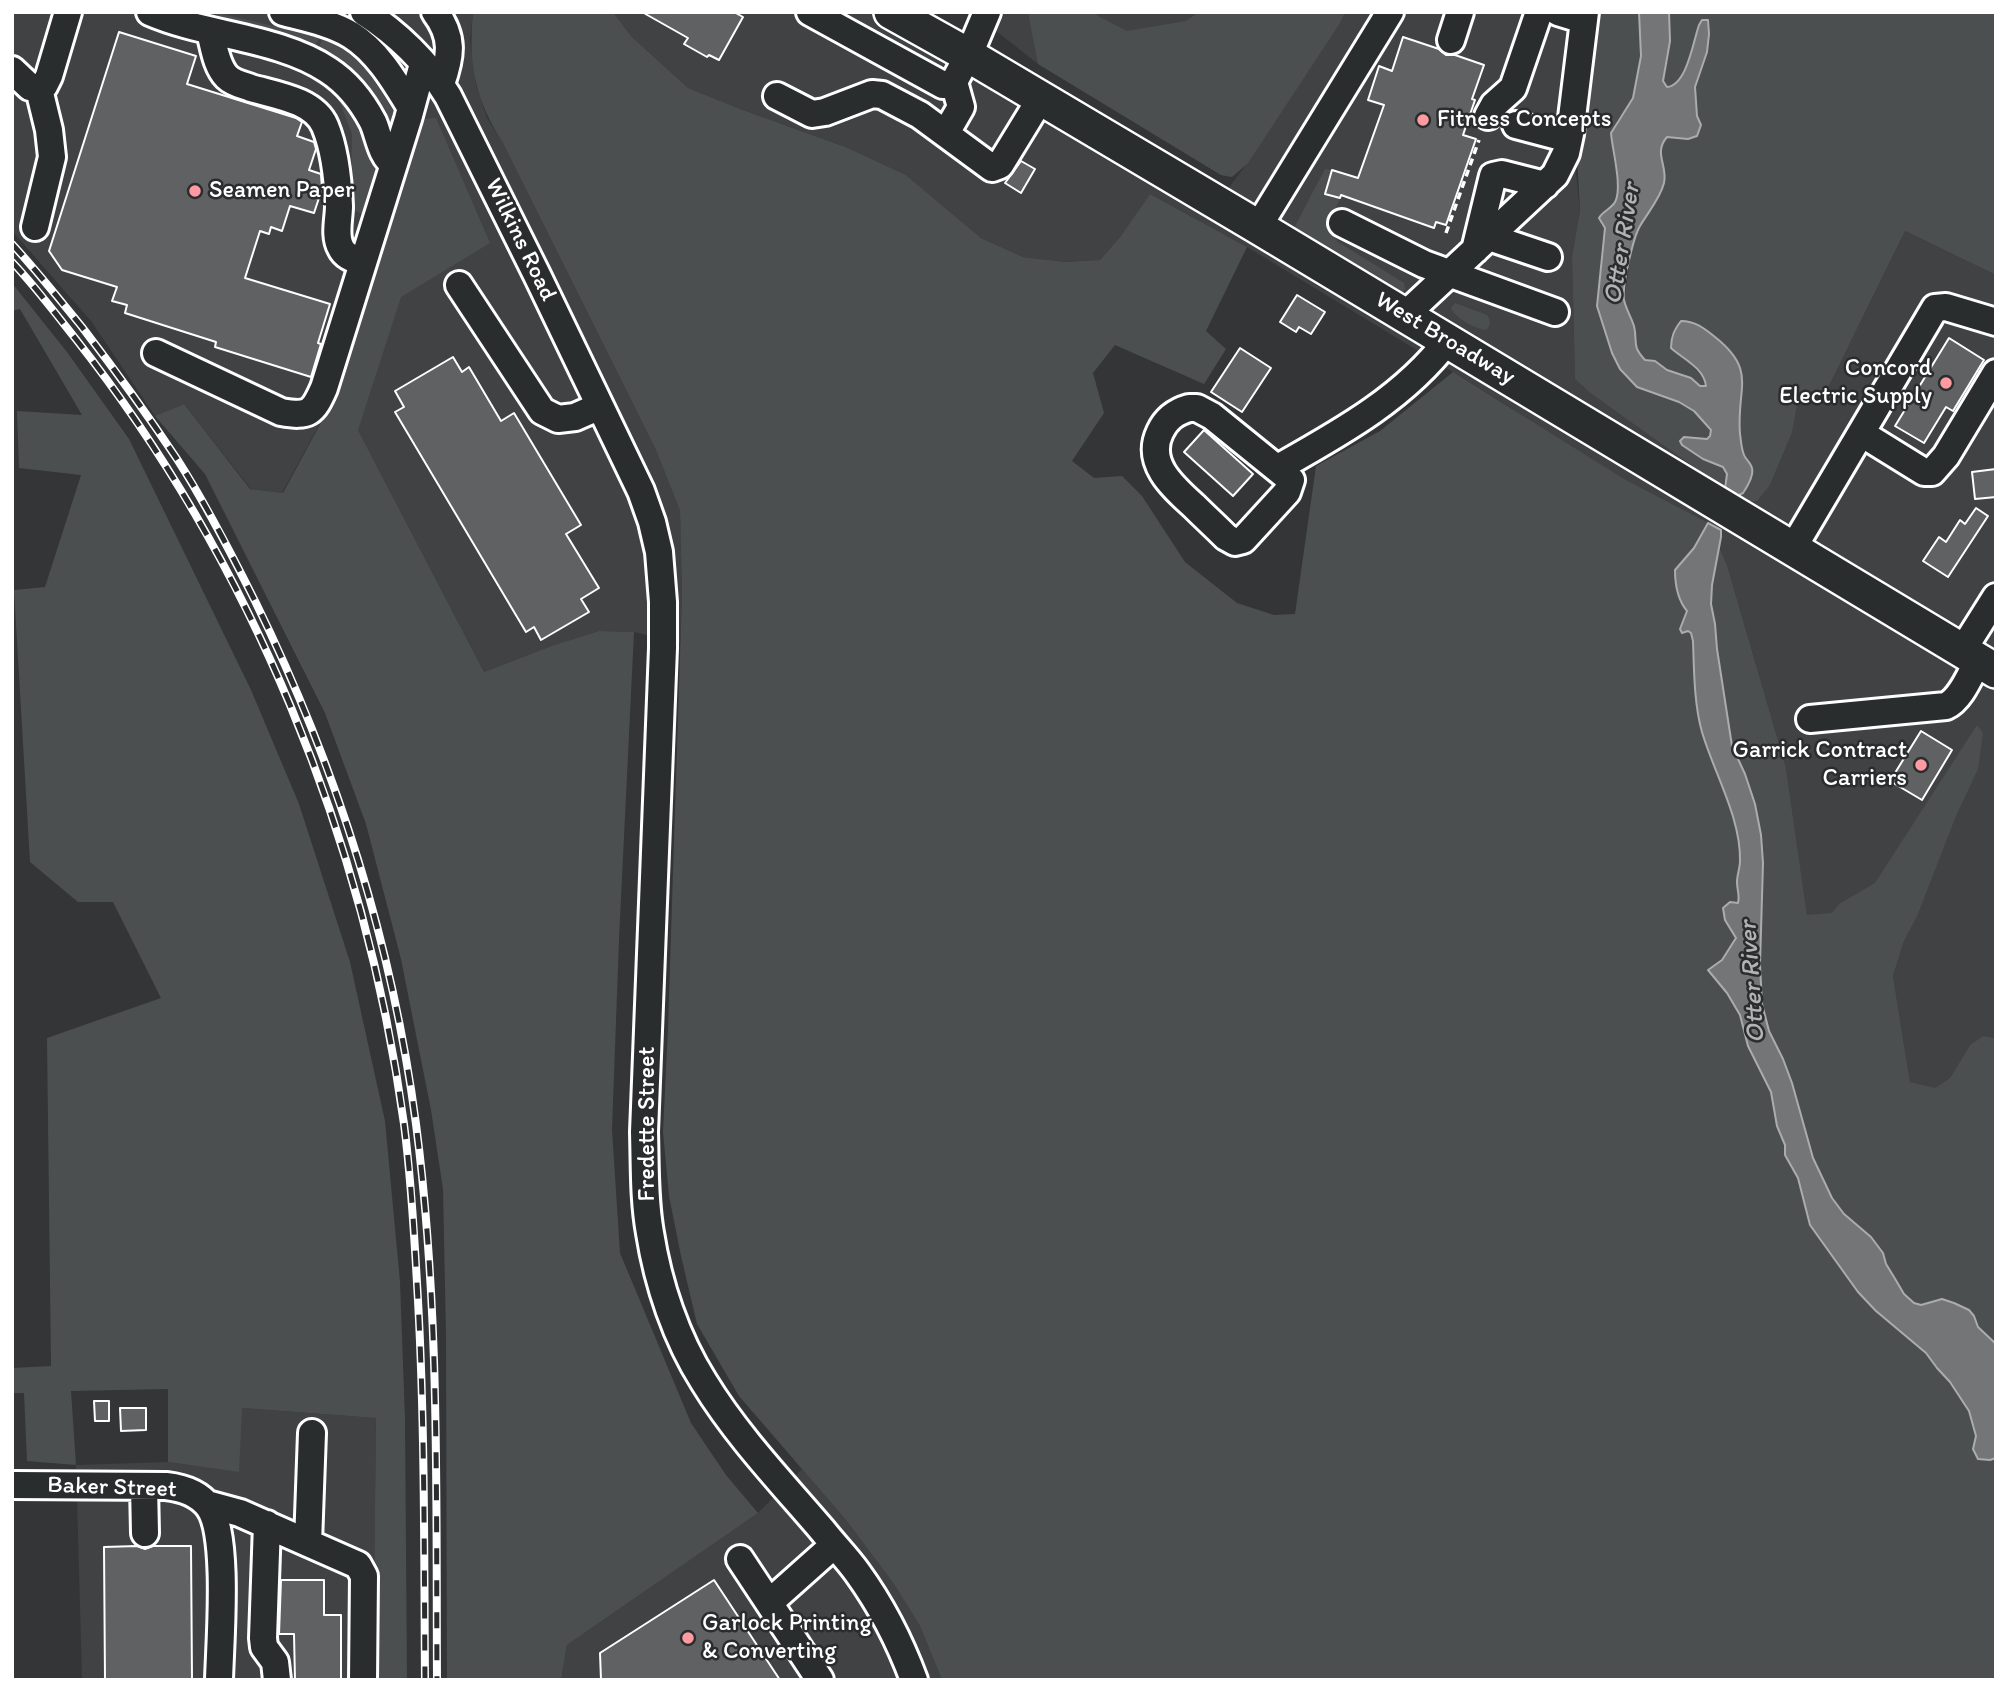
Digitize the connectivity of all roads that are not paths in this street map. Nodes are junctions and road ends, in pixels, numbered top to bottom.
1 (68, 12) edge
2 (150, 12) edge
3 (283, 12) edge
4 (364, 12) edge
5 (435, 12) edge
6 (810, 12) edge
7 (891, 12) edge
8 (987, 12) edge
9 (1390, 12) edge
10 (1460, 12) edge
11 (1539, 12) edge
12 (1558, 12) edge
13 (1585, 16) edge
14 (210, 32) junction
15 (1451, 40) dead end
16 (423, 64) junction
17 (961, 69) junction
18 (12, 70) edge
19 (920, 73) junction
20 (441, 84) junction
21 (39, 89) junction
22 (777, 96) dead end
23 (1041, 98) junction
24 (902, 105) junction
25 (411, 108) junction
26 (1517, 125) dead end
27 (1483, 128) road end
28 (946, 133) junction
29 (1569, 139) junction
30 (394, 164) junction
31 (1545, 185) junction
32 (1342, 223) dead end
33 (1258, 226) junction
34 (35, 227) dead end
35 (1482, 244) junction
36 (1548, 257) dead end
37 (363, 262) junction
38 (1449, 275) junction
39 (460, 285) dead end
40 (1555, 312) dead end
41 (1405, 315) junction
42 (1996, 321) edge
43 (1448, 340) junction
44 (156, 353) dead end
45 (1996, 373) edge
46 (600, 406) junction
47 (1861, 433) junction
48 (1278, 468) junction
49 (641, 493) joint
50 (1793, 548) junction
51 (1996, 597) edge
52 (1982, 648) edge
53 (1810, 719) dead end
54 (312, 1433) dead end
55 (12, 1485) edge
56 (144, 1486) junction
57 (207, 1504) junction
58 (267, 1524) junction
59 (145, 1534) dead end
60 (308, 1543) junction
61 (834, 1545) junction
62 (740, 1559) dead end
63 (769, 1603) junction
64 (219, 1680) edge
65 (277, 1680) edge
66 (363, 1680) edge
67 (820, 1680) edge
68 (914, 1680) edge

1 - 21 street
2 - 14 street
3 - 25 street
4 - 16 street, Wilkins Road
5 - 20 street
6 - 19 street
7 - 17 main road, West Broadway
8 - 17 street
9 - 33 street
10 - 15 street
11 - 27 street
12 - 13 street
13 - 29 street
14 - 30 street
14 - 37 street
16 - 20 street, Wilkins Road
16 - 25 street
17 - 19 street
17 - 23 main road, West Broadway
17 - 28 street
18 - 21 street
19 - 24 street
20 - 46 street, Wilkins Road
21 - 34 street
22 - 24 street
23 - 28 street
23 - 33 main road, West Broadway
24 - 28 street
25 - 30 street
26 - 29 street
29 - 31 street
30 - 37 street
31 - 35 street
31 - 35 street
32 - 38 street
33 - 41 main road, West Broadway
35 - 36 street
35 - 38 street
37 - 44 street
38 - 40 street
38 - 41 street
39 - 46 street
41 - 43 main road, West Broadway
42 - 47 street
43 - 48 street
43 - 50 main road, West Broadway
45 - 47 street
46 - 49 street, Wilkins Road
47 - 50 street
48 - 48 street
49 - 61 street, Fredette Street
50 - 52 main road, West Broadway
51 - 52 street
52 - 53 street
54 - 60 street
55 - 56 street, Baker Street
56 - 57 street, Baker Street
56 - 59 street
57 - 58 street, Baker Street
57 - 64 street
58 - 60 street, Baker Street
58 - 65 street
60 - 66 street, Baker Street
61 - 63 street
61 - 68 street, Fredette Street
62 - 63 street
63 - 67 street

